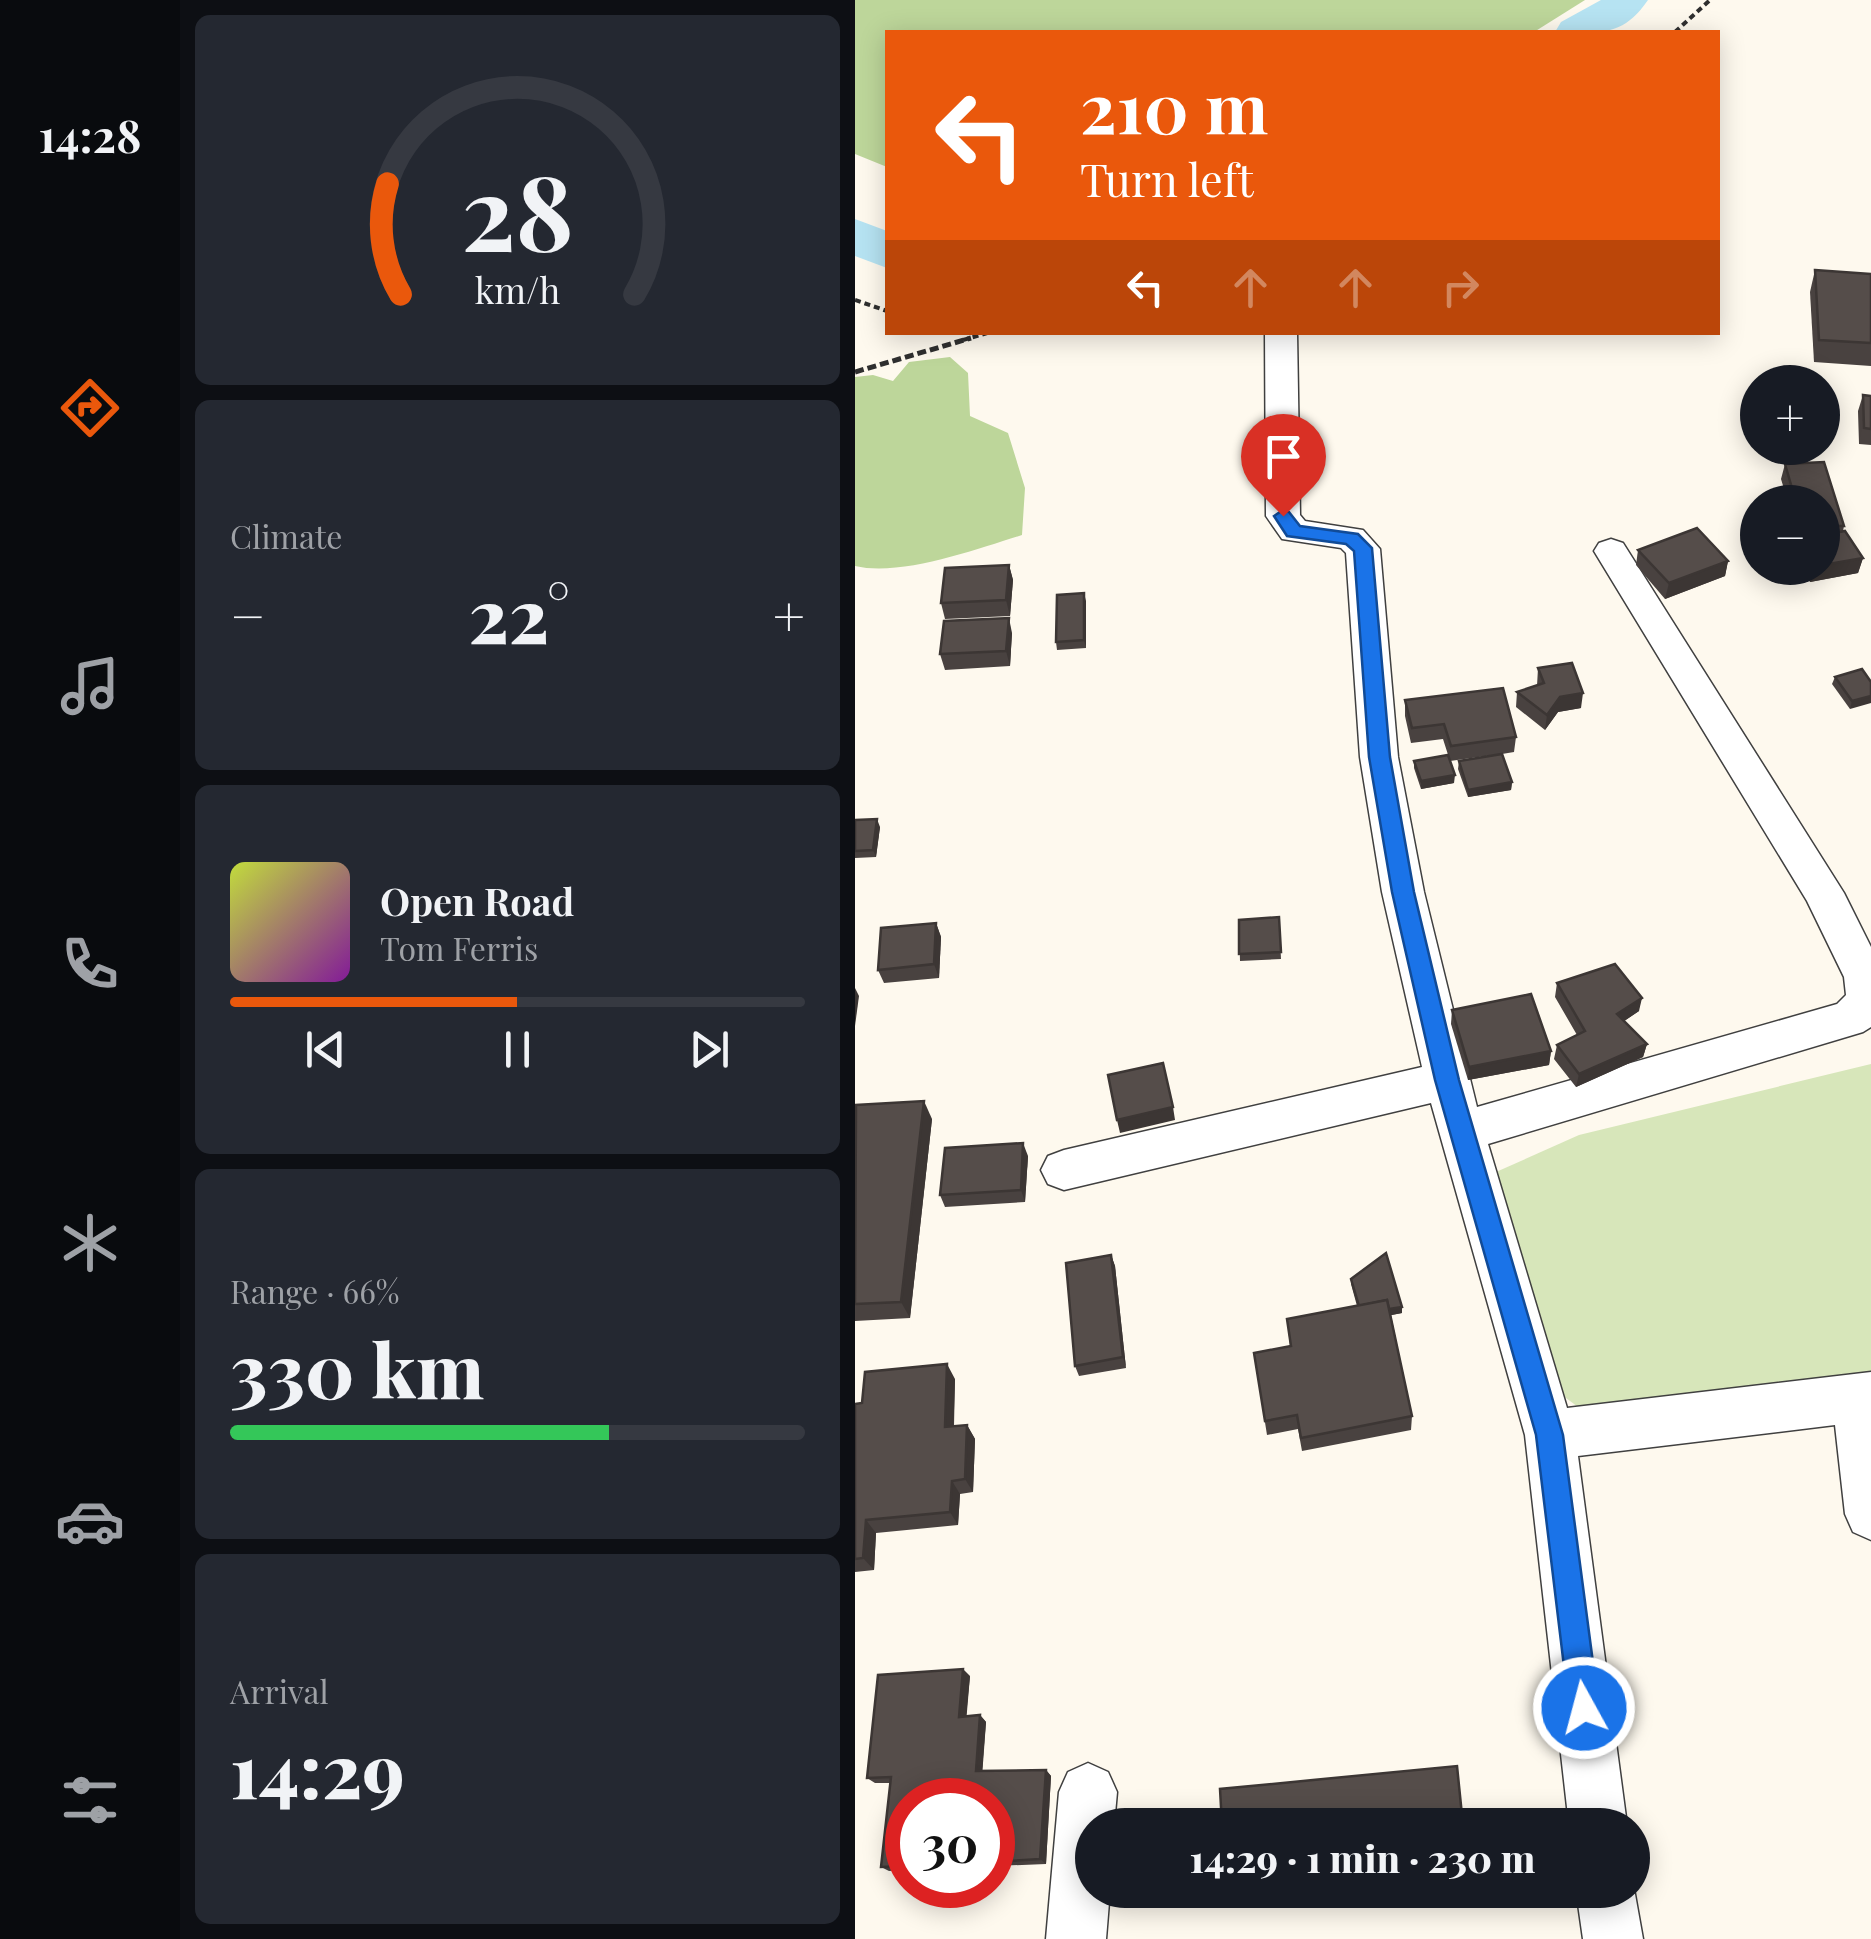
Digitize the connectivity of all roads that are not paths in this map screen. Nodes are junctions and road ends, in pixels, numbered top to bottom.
1 (1281, 335) edge
2 (1611, 551) dead end
3 (1447, 1080) junction
4 (1462, 1132) junction
5 (1064, 1170) dead end
6 (1864, 1397) edge
7 (1549, 1435) junction
8 (1871, 1514) edge
9 (1088, 1792) dead end
10 (1596, 1808) edge
11 (1609, 1908) edge
12 (1076, 1939) edge
13 (1613, 1939) edge

1 - 3 street
2 - 4 street
3 - 4 street
3 - 5 street
4 - 7 street
6 - 7 street
6 - 8 street
7 - 10 street
9 - 12 street
11 - 13 street

